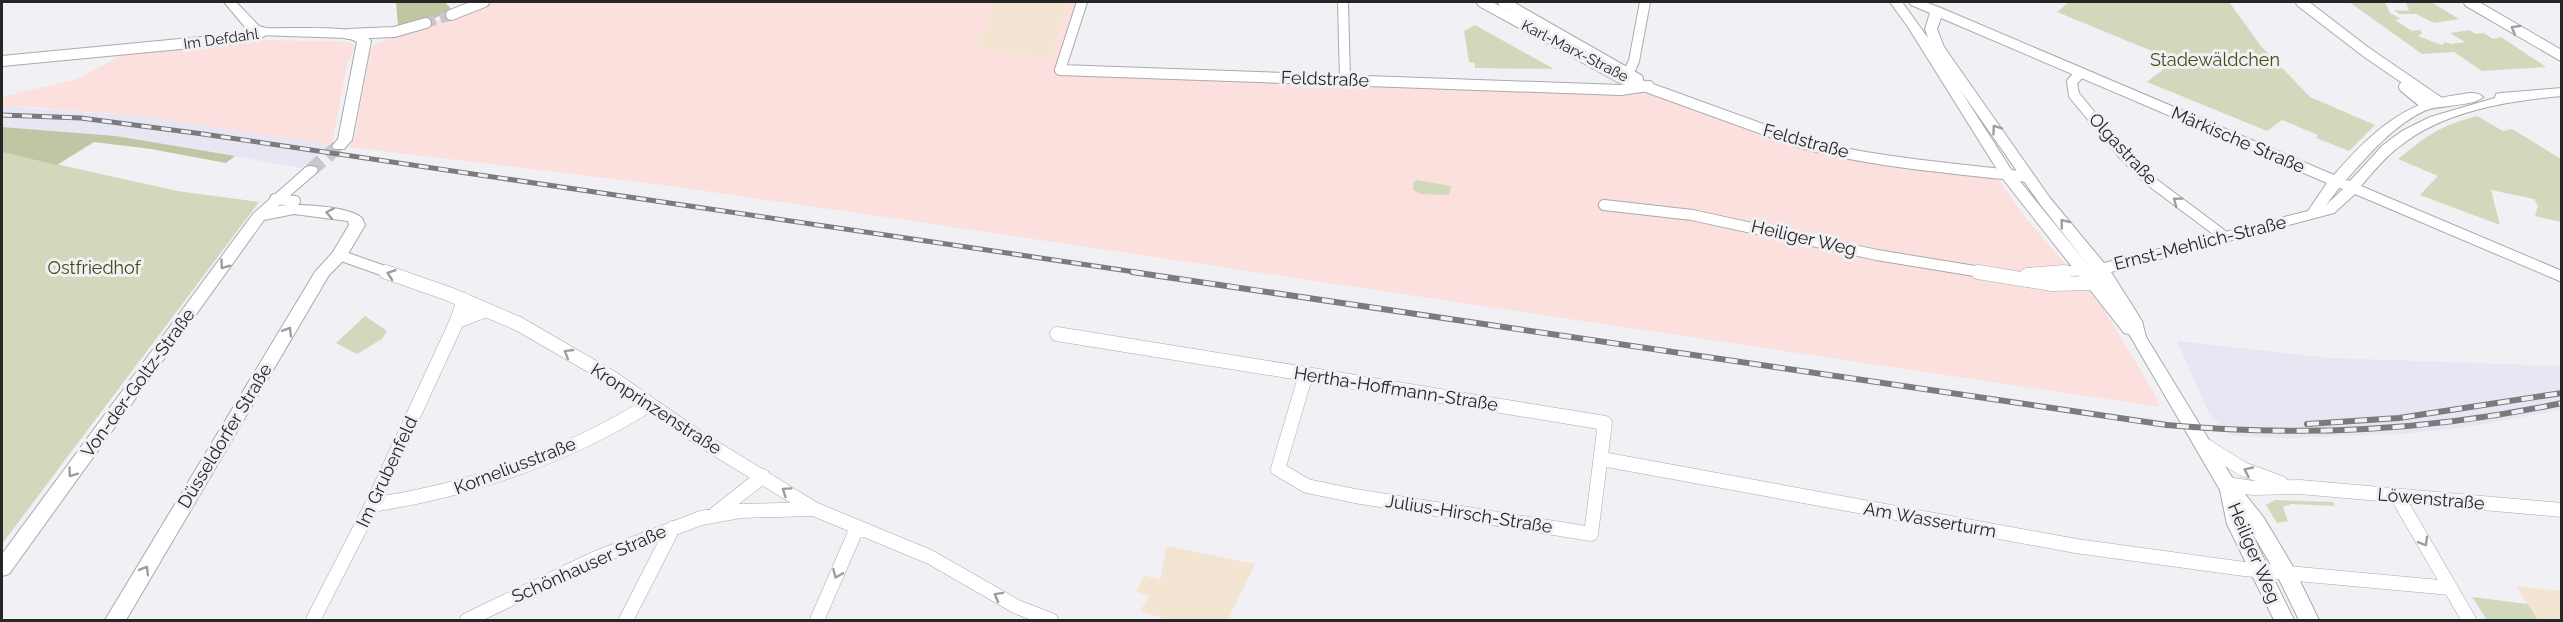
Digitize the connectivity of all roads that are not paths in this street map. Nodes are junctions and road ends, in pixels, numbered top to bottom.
1 (230, 2) edge
2 (483, 2) edge
3 (1082, 2) edge
4 (1343, 2) edge
5 (1482, 2) edge
6 (1503, 2) edge
7 (1645, 2) edge
8 (1896, 2) edge
9 (1915, 2) edge
10 (2301, 2) edge
11 (2469, 2) edge
12 (1939, 6) edge
13 (450, 15) tunnel mouth
14 (426, 23) tunnel mouth
15 (1914, 26) junction
16 (262, 32) junction
17 (348, 34) junction
18 (2562, 56) edge
19 (2, 61) edge
20 (2080, 73) junction
21 (1624, 74) junction
22 (1345, 80) junction
23 (1590, 87) junction
24 (1649, 87) junction
25 (2562, 92) edge
26 (2437, 107) junction
27 (339, 146) tunnel mouth
28 (2008, 176) junction
29 (2028, 177) junction
30 (2348, 182) junction
31 (275, 199) junction
32 (300, 204) junction
33 (1604, 205) dead end
34 (258, 217) junction
35 (2224, 236) junction
36 (339, 255) junction
37 (2562, 266) edge
38 (2093, 274) junction
39 (2562, 277) edge
40 (464, 300) junction
41 (488, 310) junction
42 (457, 321) junction
43 (1057, 334) dead end
44 (1306, 374) junction
45 (650, 404) junction
46 (2201, 443) junction
47 (1602, 459) junction
48 (763, 476) junction
49 (2226, 484) junction
50 (2300, 487) junction
51 (2397, 496) junction
52 (372, 505) junction
53 (814, 509) junction
54 (2562, 510) edge
55 (714, 514) junction
56 (672, 528) junction
57 (857, 528) junction
58 (2, 568) edge
59 (2260, 570) junction
60 (2285, 571) junction
61 (2450, 588) junction
62 (1033, 618) edge
63 (115, 621) edge
64 (313, 621) edge
65 (467, 621) edge
66 (626, 621) edge
67 (817, 621) edge
68 (1051, 621) edge
69 (2284, 621) edge
70 (2309, 621) edge
71 (2469, 621) edge

1 - 16 main road
2 - 13 street
3 - 22 street, Feldstraße
4 - 22 street
5 - 21 street, Karl-Marx-Straße
6 - 21 street, Karl-Marx-Straße
7 - 21 street
8 - 15 main road, Heiliger Weg
9 - 12 main road, Märkische Straße
10 - 26 street
18 -> 11 street
12 - 15 main road
12 - 20 main road, Märkische Straße
29 -> 12 main road, Heiliger Weg
12 - 30 main road, Märkische Straße
14 - 17 street
15 - 28 main road, Heiliger Weg
16 - 17 main road, Im Defdahl
16 - 19 street, Im Defdahl
17 - 27 main road
20 - 30 main road, Märkische Straße
35 -> 20 street, Olgastraße
21 - 23 street, Feldstraße
21 - 24 street, Karl-Marx-Straße
22 - 23 street, Feldstraße
23 - 24 street, Feldstraße
24 - 28 street, Feldstraße
25 - 26 main road
26 - 30 main road
26 - 30 main road
28 - 29 street, Feldstraße
28 - 38 main road, Heiliger Weg
38 -> 29 main road, Heiliger Weg
30 - 35 main road, Ernst-Mehlich-Straße
30 - 37 main road, Märkische Straße
30 - 39 main road, Märkische Straße
31 - 32 street
31 - 32 main road
31 - 34 main road, Von-der-Goltz-Straße
32 - 34 main road
36 -> 32 main road
33 - 38 street, Heiliger Weg
34 -> 58 main road, Von-der-Goltz-Straße
35 - 38 main road, Ernst-Mehlich-Straße
40 -> 36 street, Kronprinzenstraße
63 -> 36 main road, Düsseldorfer Straße
38 - 46 main road, Heiliger Weg
40 - 41 street, Kronprinzenstraße
40 - 42 street, Im Grubenfeld
41 - 42 street
45 -> 41 street, Kronprinzenstraße
42 - 52 street, Im Grubenfeld
43 - 44 street, Hertha-Hoffmann-Straße
44 - 47 street, Hertha-Hoffmann-Straße
44 - 47 street, Julius-Hirsch-Straße
45 - 48 street, Kronprinzenstraße
45 - 52 street, Korneliusstraße
46 - 49 main road, Heiliger Weg
50 -> 46 street, Löwenstraße
47 - 59 street, Am Wasserturm
53 -> 48 street, Kronprinzenstraße
48 - 55 street, Schönhauser Straße
49 - 50 street, Löwenstraße
49 - 59 main road, Heiliger Weg
49 - 60 main road, Heiliger Weg
50 - 51 street, Löwenstraße
51 - 54 street, Löwenstraße
51 -> 61 street
52 - 64 street, Im Grubenfeld
53 - 55 street, Schönhauser Straße
53 - 57 street, Kronprinzenstraße
55 - 56 street, Schönhauser Straße
56 - 65 street, Schönhauser Straße
56 - 66 street
62 -> 57 street, Kronprinzenstraße
57 -> 67 street
59 - 60 street, Am Wasserturm
59 - 69 main road, Heiliger Weg
60 - 61 street, Am Wasserturm
60 - 70 main road, Heiliger Weg
61 - 71 street
62 - 68 street, Kronprinzenstraße

